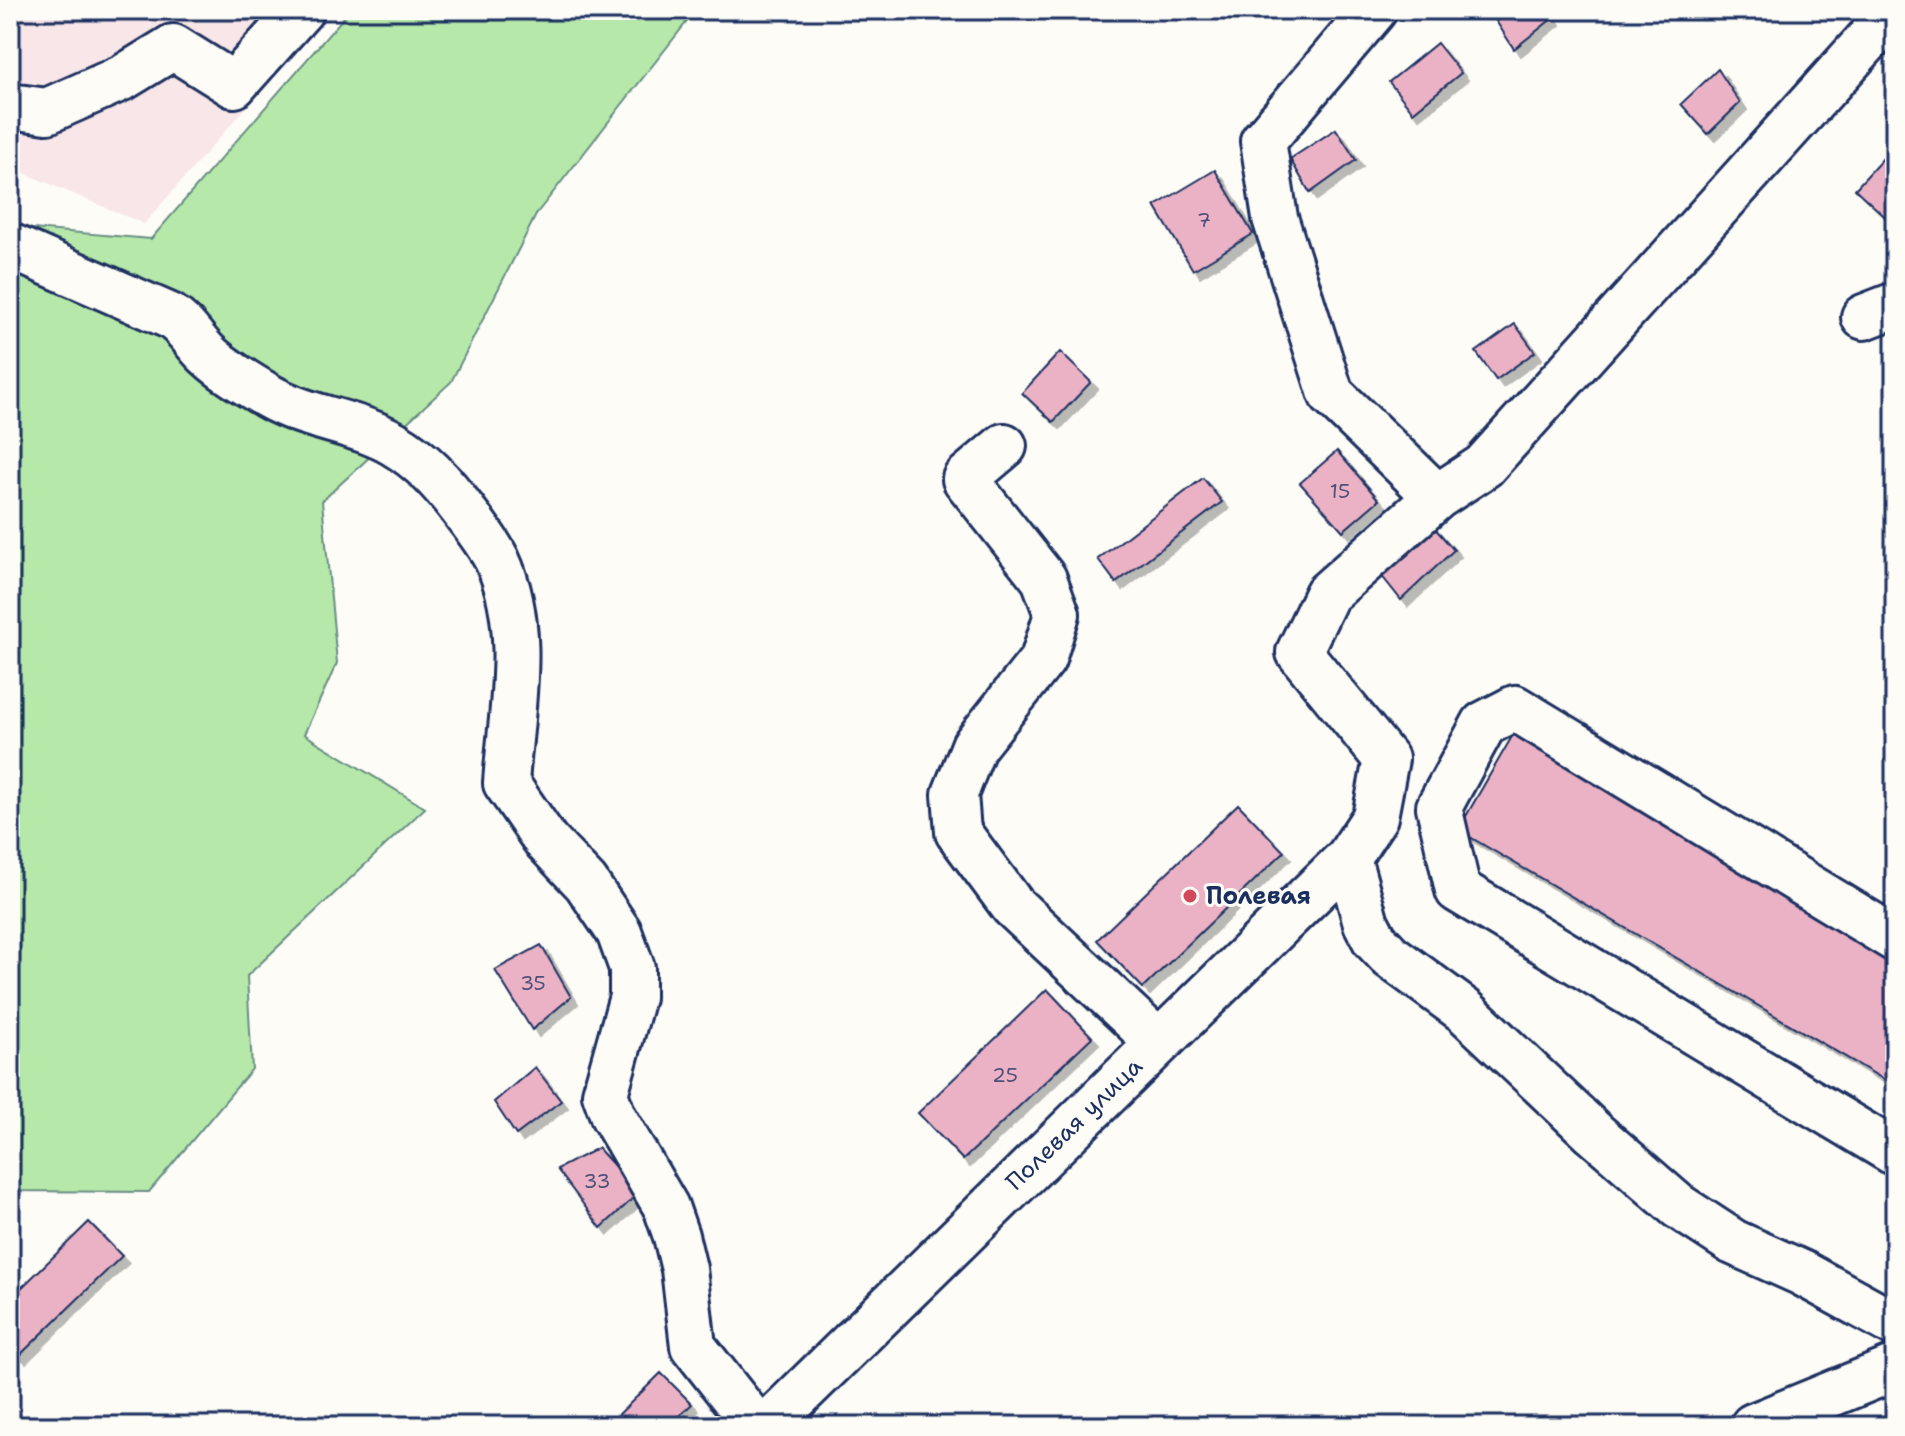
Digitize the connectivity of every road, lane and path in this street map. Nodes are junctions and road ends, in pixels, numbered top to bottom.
1 (301, 10) edge
2 (1374, 10) edge
3 (1895, 10) edge
4 (10, 106) edge
5 (10, 246) edge
6 (1004, 446) dead end
7 (1437, 497) junction
8 (1348, 858) junction
9 (1895, 939) edge
10 (1158, 1042) junction
11 (1895, 1153) edge
12 (1895, 1324) edge
13 (1895, 1368) edge
14 (756, 1426) edge
15 (767, 1426) edge
16 (1753, 1426) edge

1 - 4 street
2 - 7 street
3 - 7 street
5 - 14 street
6 - 10 street
7 - 8 street, Полевая улица
8 - 10 street, Полевая улица
8 - 12 street
9 - 11 street
10 - 15 street, Полевая улица
13 - 16 street

